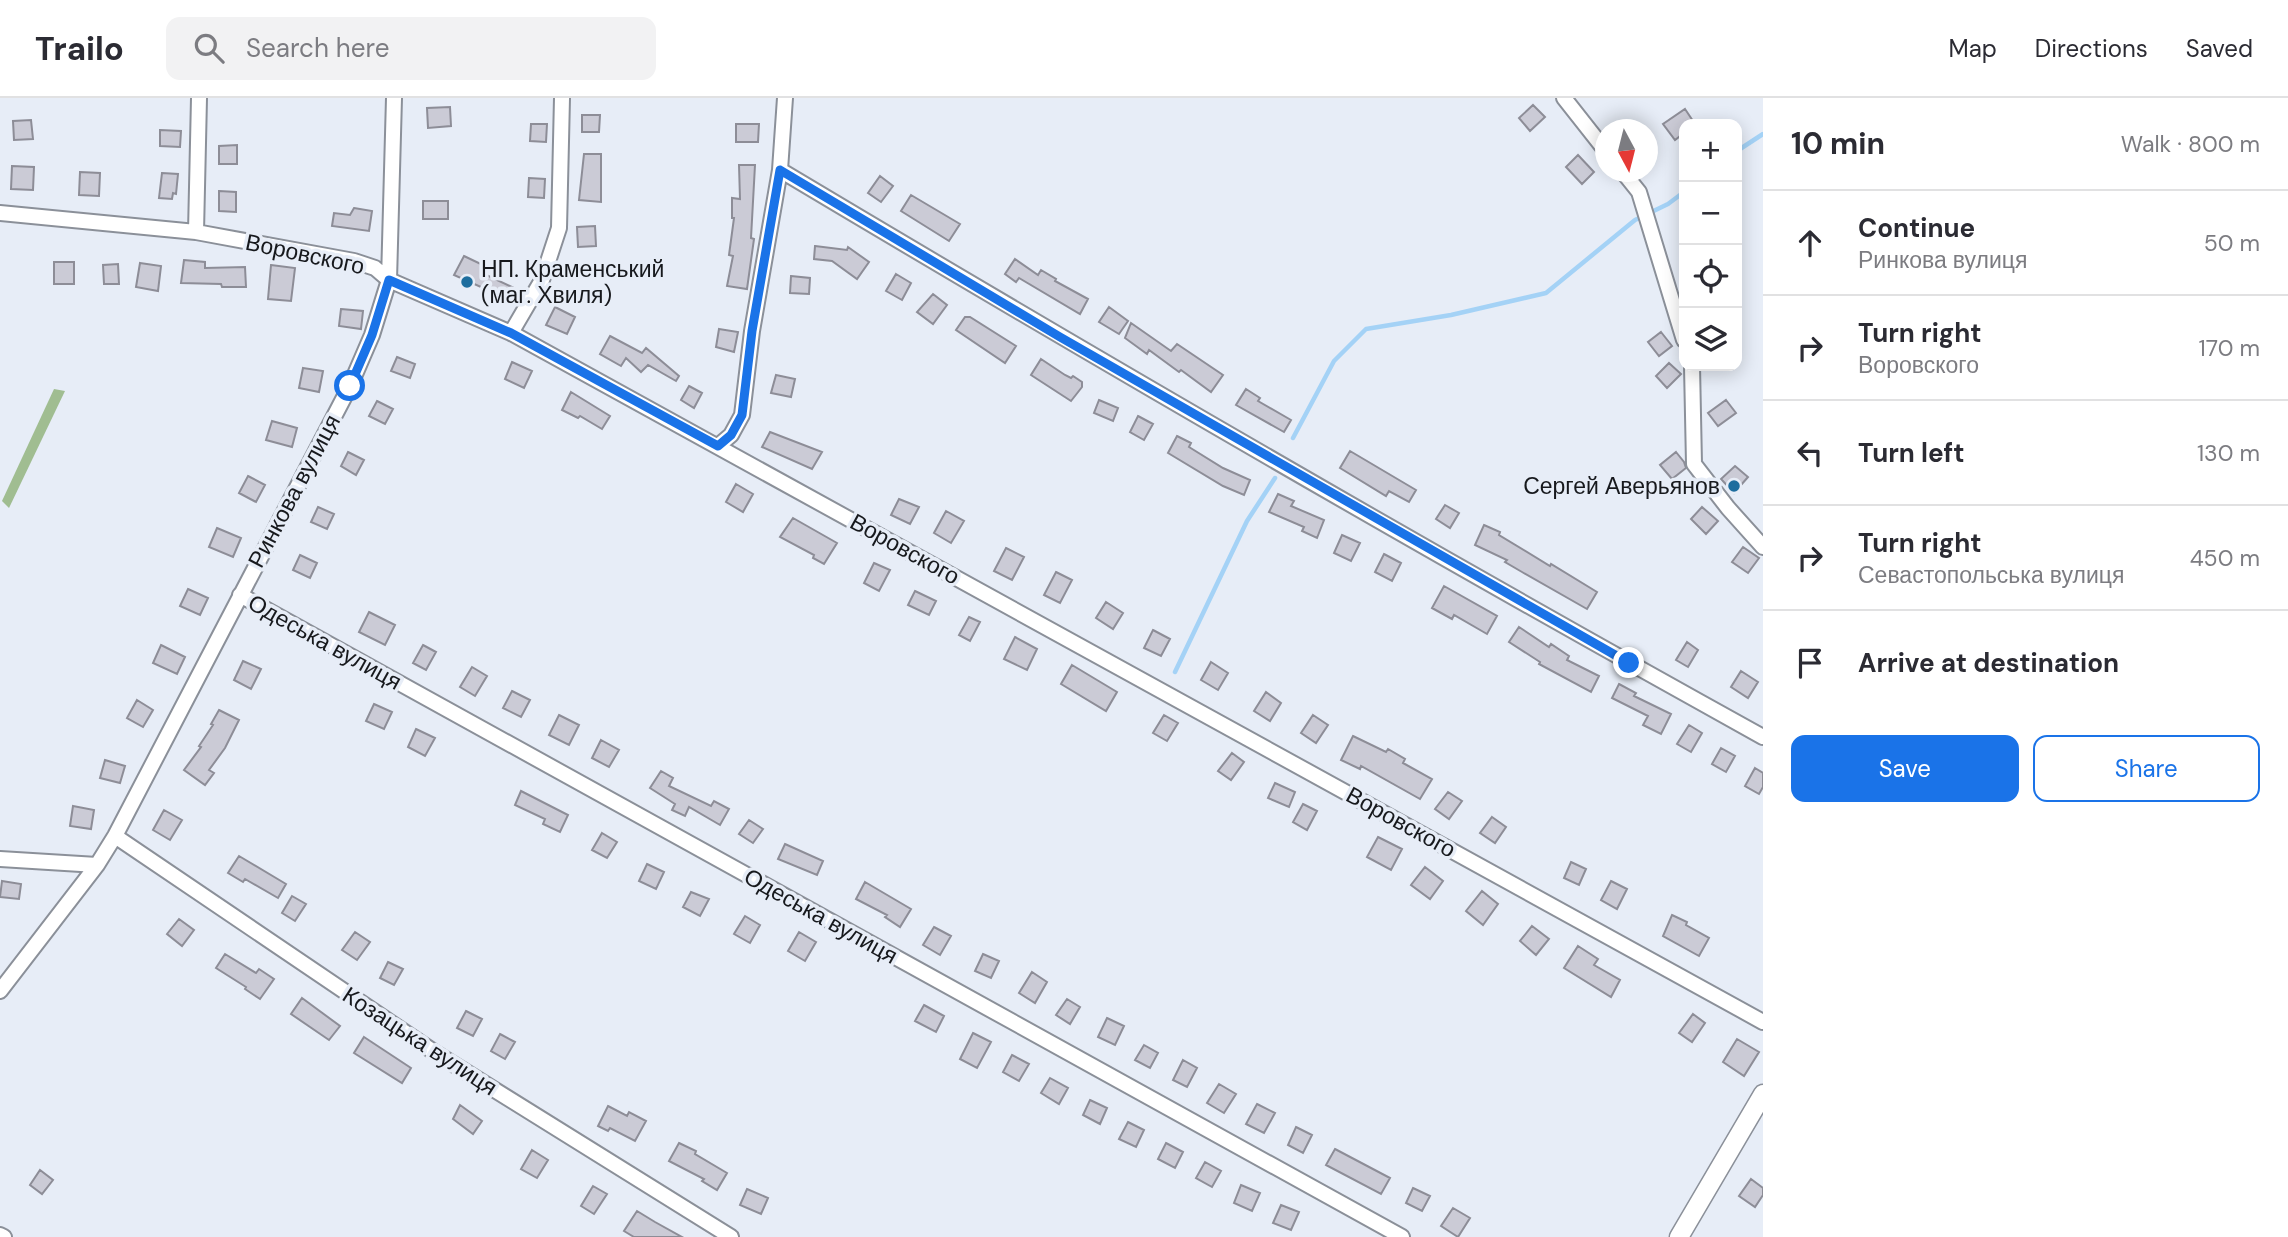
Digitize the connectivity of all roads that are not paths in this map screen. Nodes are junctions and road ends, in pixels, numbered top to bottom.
1 (199, 98) edge
2 (394, 98) edge
3 (562, 98) edge
4 (785, 98) edge
5 (1564, 98) edge
6 (1595, 137) edge
7 (780, 170) junction
8 (1631, 182) edge
9 (0, 213) edge
10 (196, 232) junction
11 (389, 280) junction
12 (1679, 323) edge
13 (511, 333) junction
14 (1692, 371) edge
15 (718, 446) junction
16 (1763, 547) edge
17 (240, 594) junction
18 (1763, 737) edge
19 (115, 836) junction
20 (0, 859) edge
21 (97, 865) junction
22 (0, 992) edge
23 (1763, 1022) edge
24 (1763, 1094) edge
25 (731, 1237) edge
26 (1402, 1237) edge
27 (1679, 1237) edge

1 - 10 street
2 - 11 street, Ринкова вулиця
3 - 13 street
4 - 7 street
5 - 6 street
7 - 15 street
7 - 18 street
8 - 12 street
9 - 10 street, Воровского
10 - 11 street, Воровского
11 - 13 street, Воровского
11 - 17 street, Ринкова вулиця
13 - 15 street, Воровского
14 - 16 street
15 - 23 street, Воровского
17 - 19 street, Ринкова вулиця
17 - 26 street, Одеська вулиця
19 - 21 street, Ринкова вулиця
19 - 25 street, Козацька вулиця
20 - 21 street
21 - 22 street, Ринкова вулиця
24 - 27 street

